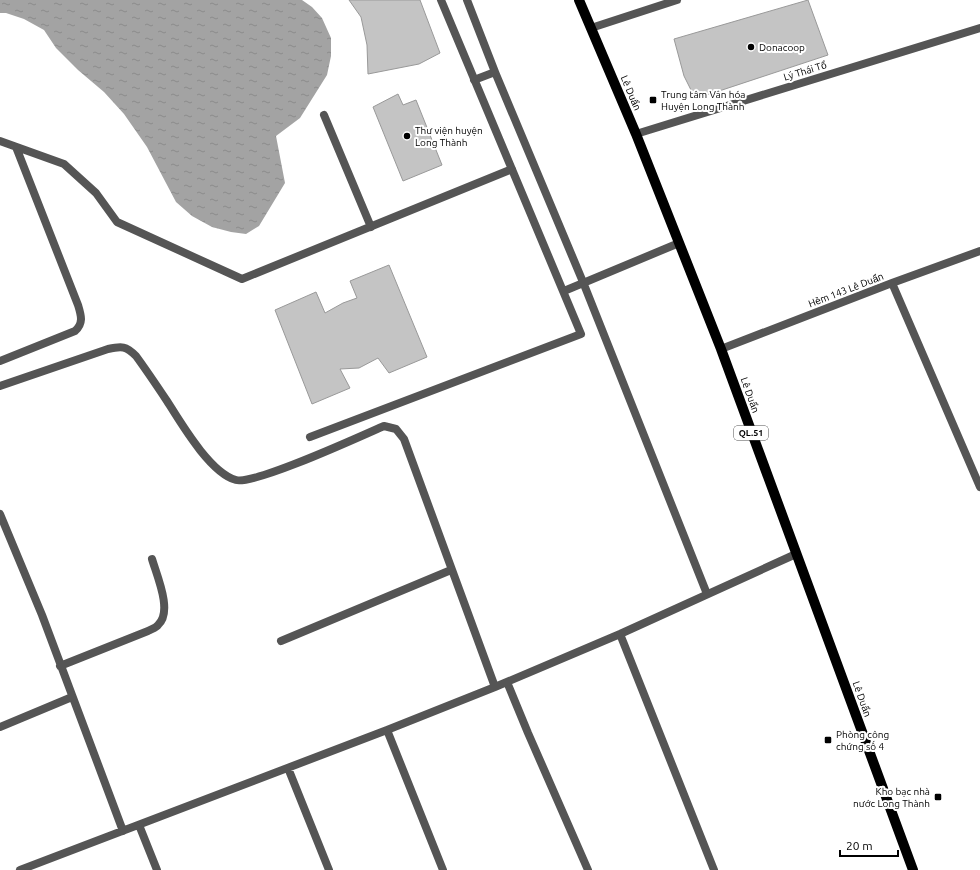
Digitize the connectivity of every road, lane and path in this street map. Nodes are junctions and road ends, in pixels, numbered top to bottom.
1 (441, 0) edge
2 (467, 0) edge
3 (579, 0) edge
4 (677, 0) edge
5 (591, 28) junction
6 (980, 28) edge
7 (495, 72) junction
8 (474, 80) junction
9 (324, 115) dead end
10 (636, 134) junction
11 (0, 141) edge
12 (16, 147) junction
13 (512, 169) junction
14 (371, 227) junction
15 (679, 243) junction
16 (980, 251) edge
17 (583, 282) junction
18 (892, 283) junction
19 (564, 291) junction
20 (721, 349) junction
21 (0, 361) edge
22 (0, 386) edge
23 (310, 437) dead end
24 (980, 487) edge
25 (0, 514) edge
26 (796, 554) junction
27 (152, 559) dead end
28 (451, 570) junction
29 (707, 594) junction
30 (620, 634) junction
31 (281, 641) dead end
32 (60, 666) junction
33 (507, 682) junction
34 (495, 687) junction
35 (72, 697) junction
36 (0, 727) edge
37 (388, 730) junction
38 (288, 768) junction
39 (140, 825) junction
40 (123, 831) junction
41 (20, 870) edge
42 (157, 870) edge
43 (329, 870) edge
44 (443, 870) edge
45 (588, 870) edge
46 (714, 870) edge
47 (913, 870) edge

1 - 8 street
2 - 7 street
3 - 5 main road, Lê Duẩn / QL.51
4 - 5 street
5 - 10 main road, Lê Duẩn / QL.51
6 - 10 street, Lý Thái Tổ
7 - 8 street
7 - 17 street
8 - 13 street
9 - 14 street
10 - 15 main road, Lê Duẩn / QL.51
11 - 12 street
12 - 14 street
12 - 21 street
13 - 14 street
13 - 19 street
15 - 17 street
15 - 20 main road, Lê Duẩn / QL.51
16 - 18 street, Hẻm 143 Lê Duẩn
17 - 19 street
17 - 29 street
18 - 20 street, Hẻm 143 Lê Duẩn
18 - 24 street
19 - 23 street
20 - 26 main road, Lê Duẩn / QL.51
22 - 28 street
25 - 32 street
26 - 29 street
26 - 47 main road, Lê Duẩn / QL.51
27 - 32 street
28 - 31 street
28 - 34 street
29 - 30 street
30 - 33 street
30 - 46 street
32 - 35 street
33 - 34 street
33 - 45 street
34 - 37 street
35 - 36 street
35 - 40 street
37 - 38 street
37 - 44 street
38 - 39 street
38 - 43 street
39 - 40 street
39 - 42 street
40 - 41 street

